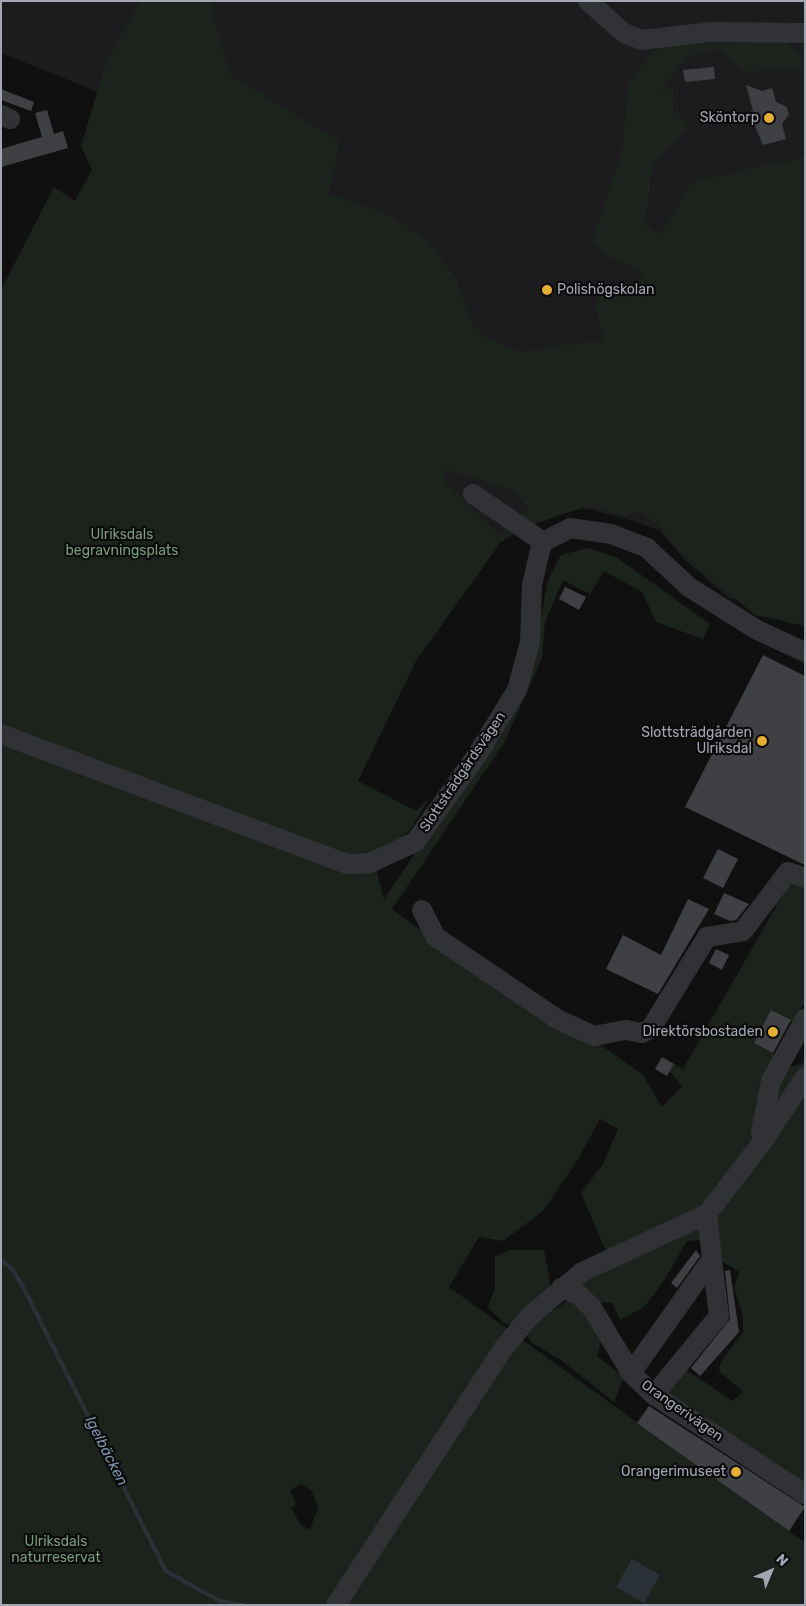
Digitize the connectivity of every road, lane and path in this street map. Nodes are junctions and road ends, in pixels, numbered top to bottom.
1 (588, 1) edge
2 (805, 33) edge
3 (472, 494) dead end
4 (543, 542) junction
5 (805, 652) edge
6 (1, 734) edge
7 (805, 878) edge
8 (422, 910) dead end
9 (805, 1019) edge
10 (805, 1077) edge
11 (763, 1141) junction
12 (707, 1214) junction
13 (712, 1259) junction
14 (561, 1288) junction
15 (631, 1373) junction
16 (654, 1395) junction
17 (805, 1494) edge
18 (336, 1605) edge

1 - 2 street
3 - 4 street
4 - 5 street
4 - 6 street, Slottsträdgårdsvägen
7 - 8 street
9 - 11 street
10 - 11 street
11 - 12 street
12 - 13 street
12 - 14 street
13 - 15 street
13 - 16 street
14 - 15 street, Orangerivägen
14 - 18 street
15 - 16 street, Orangerivägen
16 - 17 street, Orangerivägen

